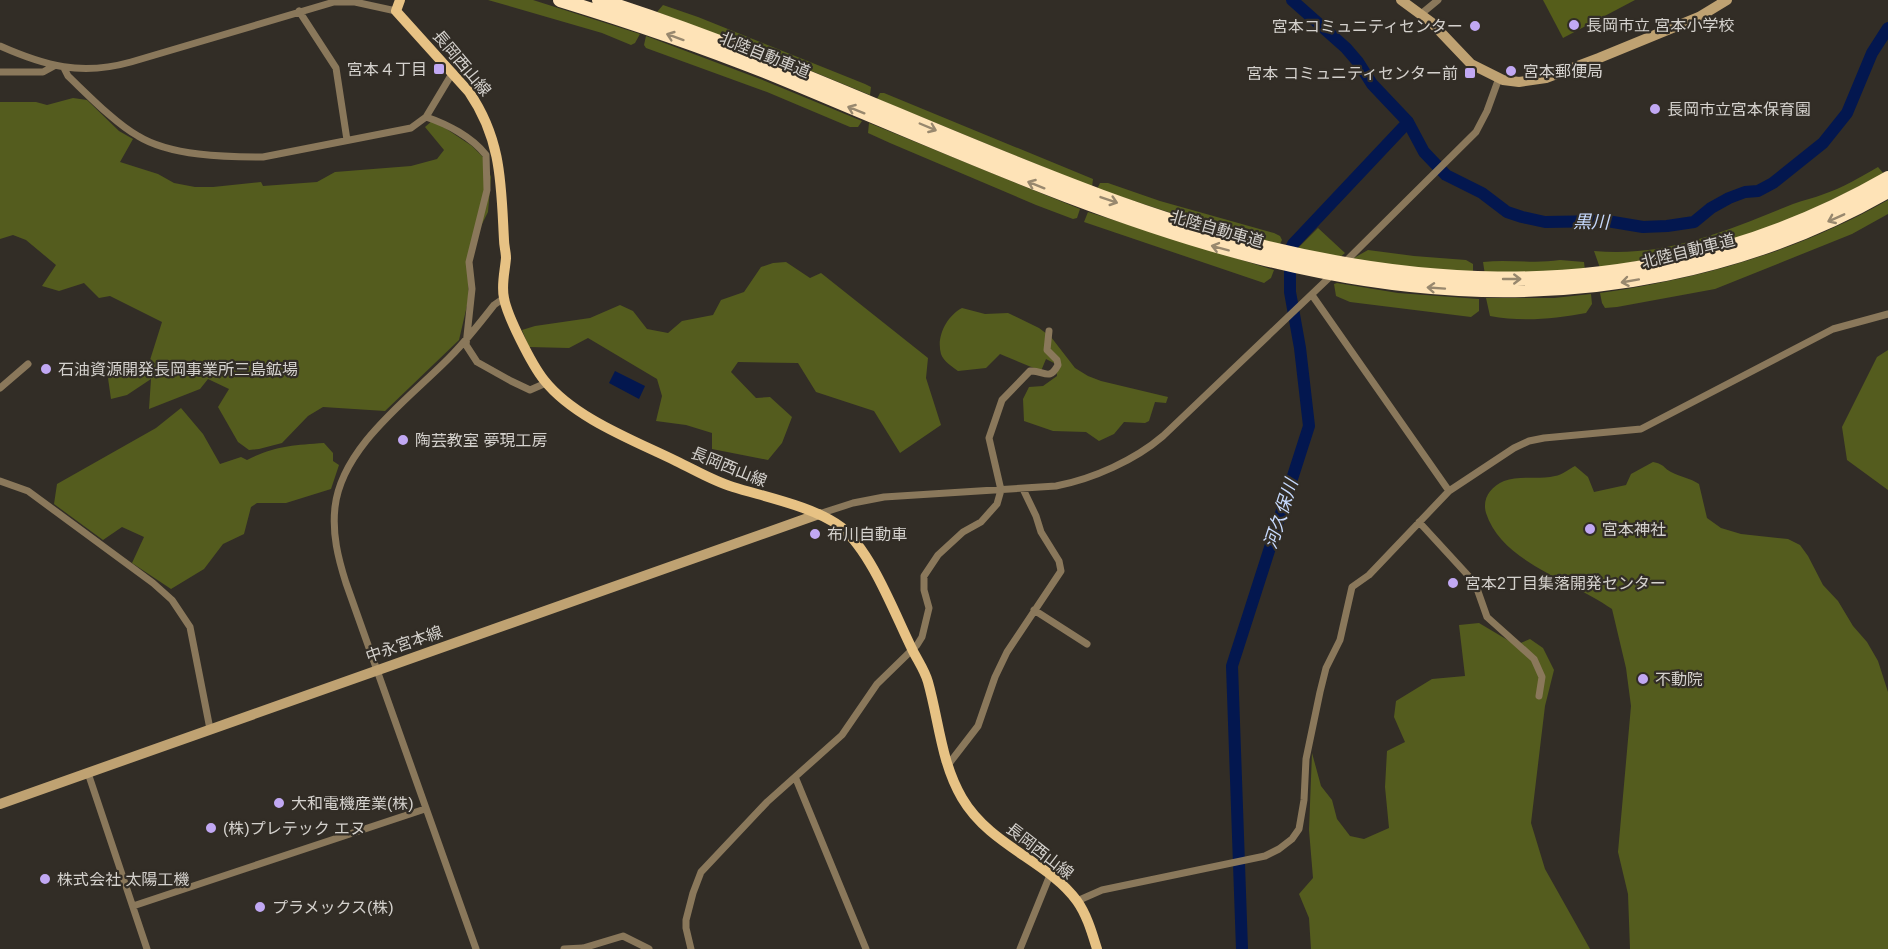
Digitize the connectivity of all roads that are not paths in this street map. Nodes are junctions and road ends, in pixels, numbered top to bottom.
1 (560, 0) edge
2 (599, 0) edge
3 (1401, 0) edge
4 (1438, 0) edge
5 (1727, 0) edge
6 (398, 5) edge
7 (300, 11) junction
8 (1421, 14) junction
9 (0, 46) edge
10 (54, 66) junction
11 (64, 68) junction
12 (0, 72) edge
13 (453, 72) junction
14 (1498, 78) junction
15 (426, 117) junction
16 (347, 140) junction
17 (1888, 178) edge
18 (1888, 191) edge
19 (1279, 257) junction
20 (1312, 295) junction
21 (504, 298) junction
22 (1888, 314) edge
23 (1049, 331) dead end
24 (466, 341) junction
25 (28, 364) dead end
26 (546, 383) junction
27 (0, 388) edge
28 (0, 481) edge
29 (1023, 489) junction
30 (1001, 490) junction
31 (1449, 491) junction
32 (819, 514) junction
33 (1419, 522) junction
34 (1034, 610) junction
35 (1087, 644) dead end
36 (912, 650) junction
37 (376, 670) junction
38 (1539, 696) dead end
39 (210, 729) junction
40 (948, 765) junction
41 (88, 773) junction
42 (796, 779) junction
43 (0, 804) edge
44 (425, 809) junction
45 (1050, 875) junction
46 (1077, 901) junction
47 (133, 906) junction
48 (147, 949) edge
49 (476, 949) edge
50 (564, 949) edge
51 (649, 949) edge
52 (691, 949) edge
53 (866, 949) edge
54 (1020, 949) edge
55 (1097, 949) edge

19 -> 1 highway, 北陸自動車道
2 -> 19 highway, 北陸自動車道
3 - 8 main road
4 - 8 street
5 - 14 main road
6 - 7 street
6 - 13 main road, 長岡西山線
7 - 11 street
7 - 16 street
8 - 14 main road
9 - 10 street
10 - 11 street
10 - 12 street
11 - 16 street
13 - 15 street
13 - 21 main road, 長岡西山線
14 - 20 street
15 - 16 street
15 - 24 street
19 -> 17 highway, 北陸自動車道
18 -> 19 highway, 北陸自動車道
20 - 29 street
20 - 31 street
21 - 24 street
21 - 26 main road, 長岡西山線
22 - 31 street
23 - 30 street
24 - 26 street
24 - 37 street
25 - 27 street
26 - 32 main road, 長岡西山線
28 - 39 street
29 - 30 street
29 - 34 street
30 - 32 street
30 - 36 street
31 - 33 street
32 - 36 main road, 長岡西山線
32 - 37 main road, 中永宮本線
33 - 38 street
33 - 46 street
34 - 35 street
34 - 40 street
36 - 40 main road, 長岡西山線
36 - 42 street
37 - 39 main road, 中永宮本線
37 - 44 street
39 - 41 main road, 中永宮本線
40 - 45 main road, 長岡西山線
41 - 43 main road, 中永宮本線
41 - 47 street
42 - 52 street
42 - 53 street
44 - 47 street
44 - 49 street
45 - 46 main road, 長岡西山線
45 - 54 street
46 - 55 main road, 長岡西山線
47 - 48 street
50 - 51 street

